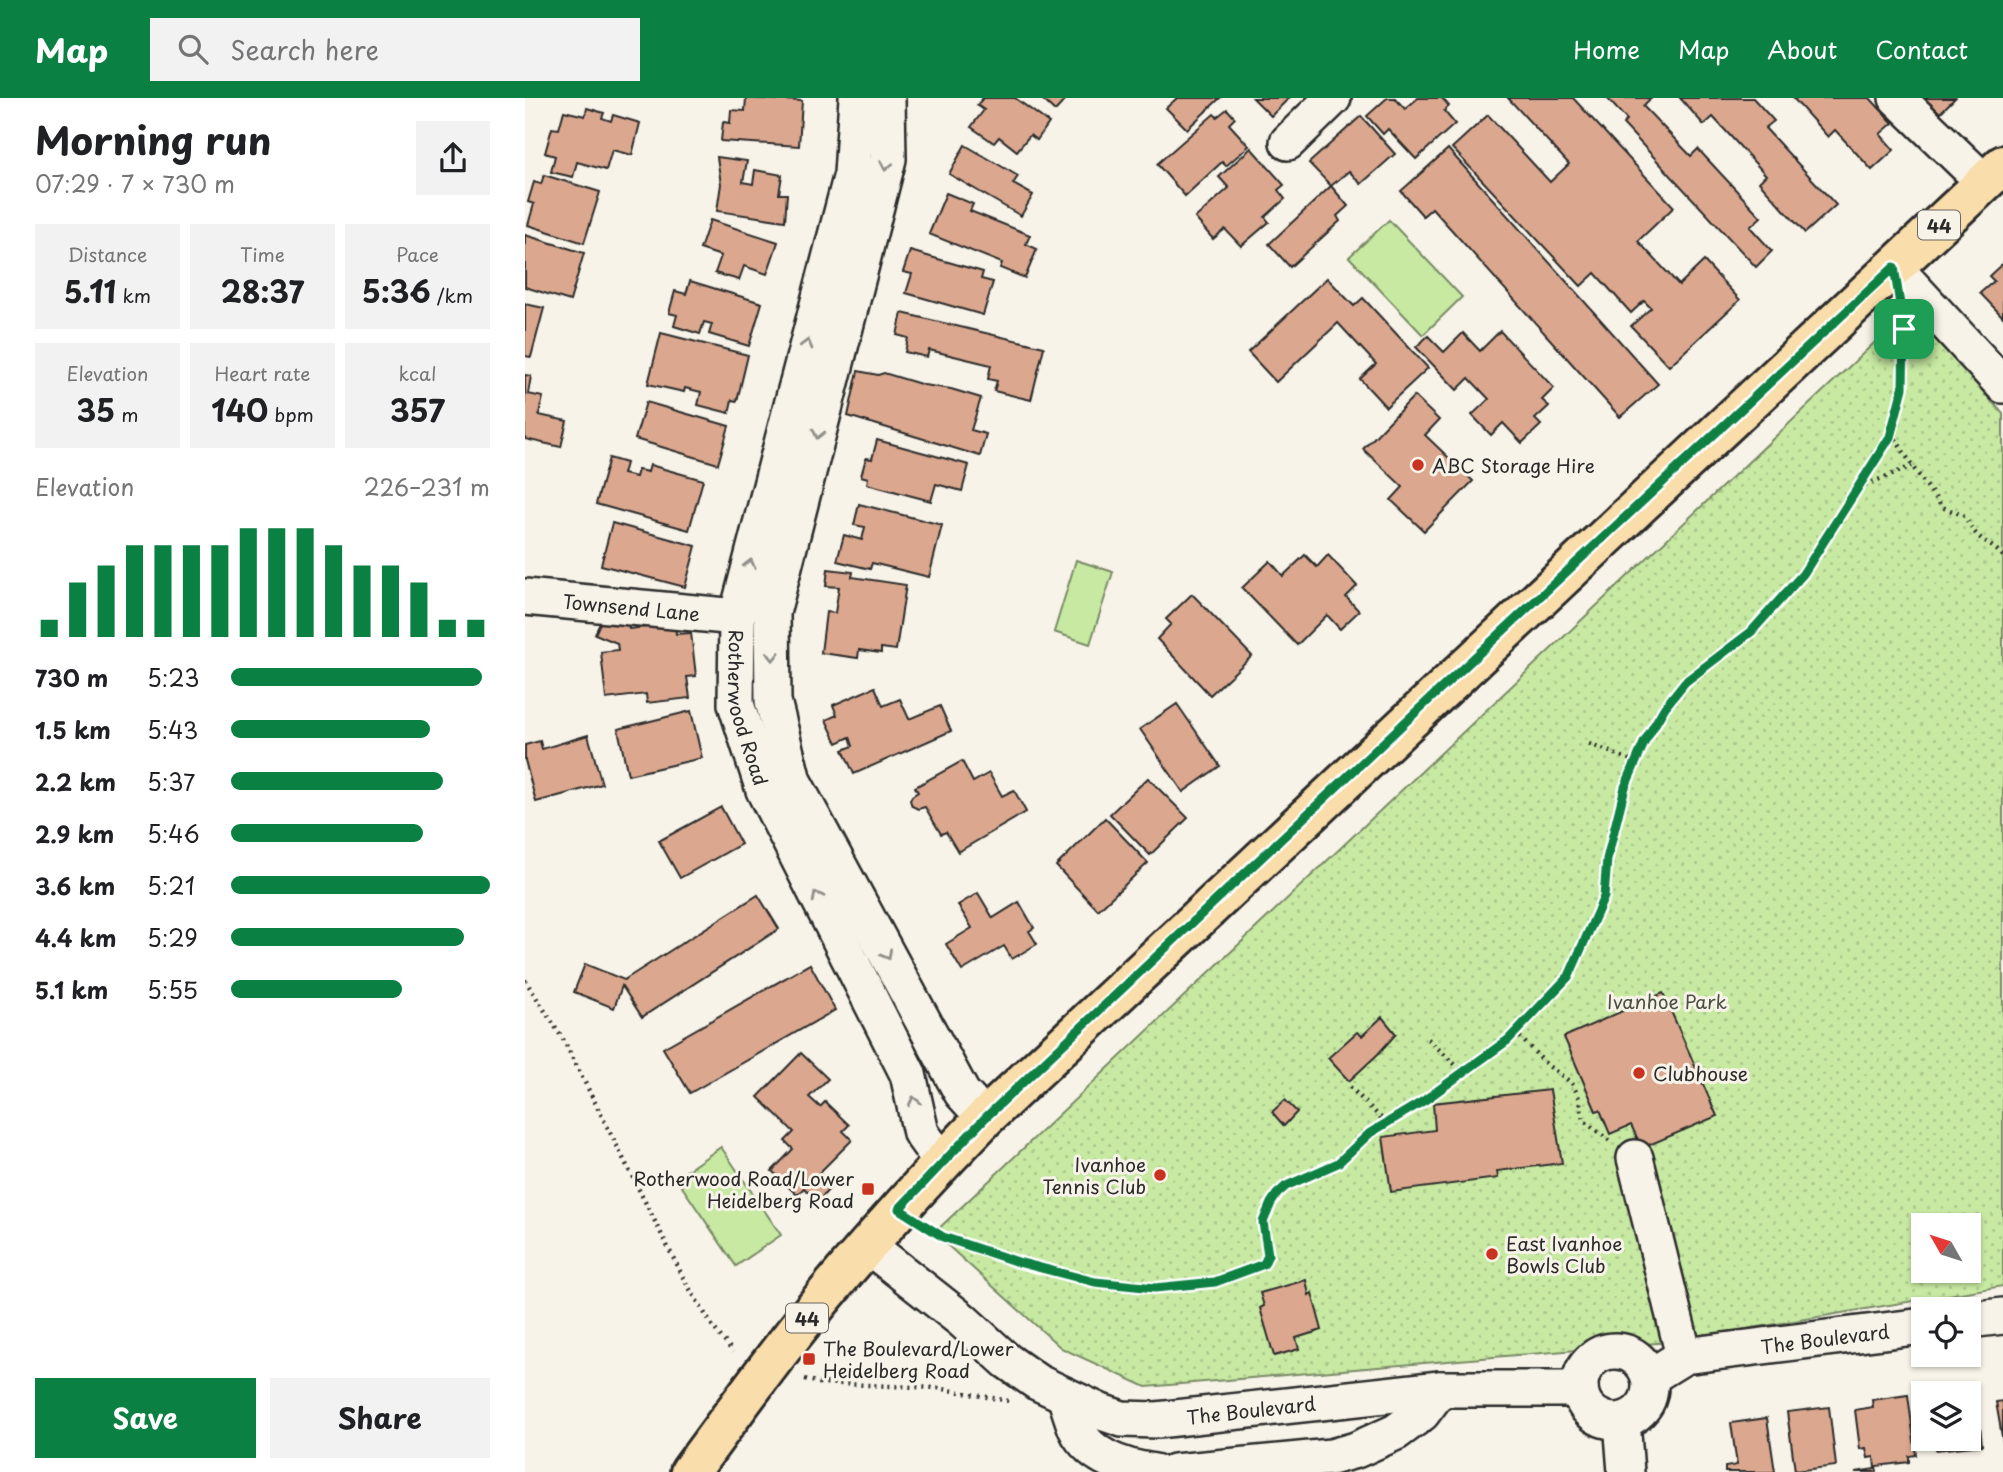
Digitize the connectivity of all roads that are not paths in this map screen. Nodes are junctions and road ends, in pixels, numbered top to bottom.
1 (857, 98) edge
2 (887, 98) edge
3 (1333, 98) edge
4 (1897, 98) edge
5 (1288, 142) dead end
6 (1994, 174) edge
7 (1894, 267) junction
8 (2003, 385) edge
9 (525, 597) edge
10 (737, 617) junction
11 (985, 1118) junction
12 (1635, 1158) road end
13 (941, 1162) junction
14 (867, 1245) junction
15 (2003, 1316) edge
16 (1981, 1319) edge
17 (1911, 1328) edge
18 (1684, 1356) junction
19 (1650, 1377) junction
20 (1051, 1389) junction
21 (1440, 1389) junction
22 (1580, 1389) junction
23 (1622, 1421) junction
24 (690, 1472) edge
25 (1155, 1472) edge
26 (1174, 1472) edge
27 (1626, 1472) edge

10 -> 1 street, Rotherwood Road
2 -> 11 street, Rotherwood Road
3 - 5 street
4 - 6 street
6 - 7 main road, 44
7 - 8 street
7 - 11 main road, 44
9 - 10 street, Townsend Lane
13 -> 10 street, Rotherwood Road
11 - 13 main road, 44
12 - 18 street
13 - 14 main road, 44
14 - 20 street, The Boulevard
14 - 24 main road, 44
15 - 16 street
17 - 18 street, The Boulevard
18 - 19 street, The Boulevard
19 - 22 street
19 - 23 street
20 - 21 street, The Boulevard
20 - 25 street
21 - 22 street, The Boulevard
21 - 26 street
22 - 23 street
23 - 27 street

